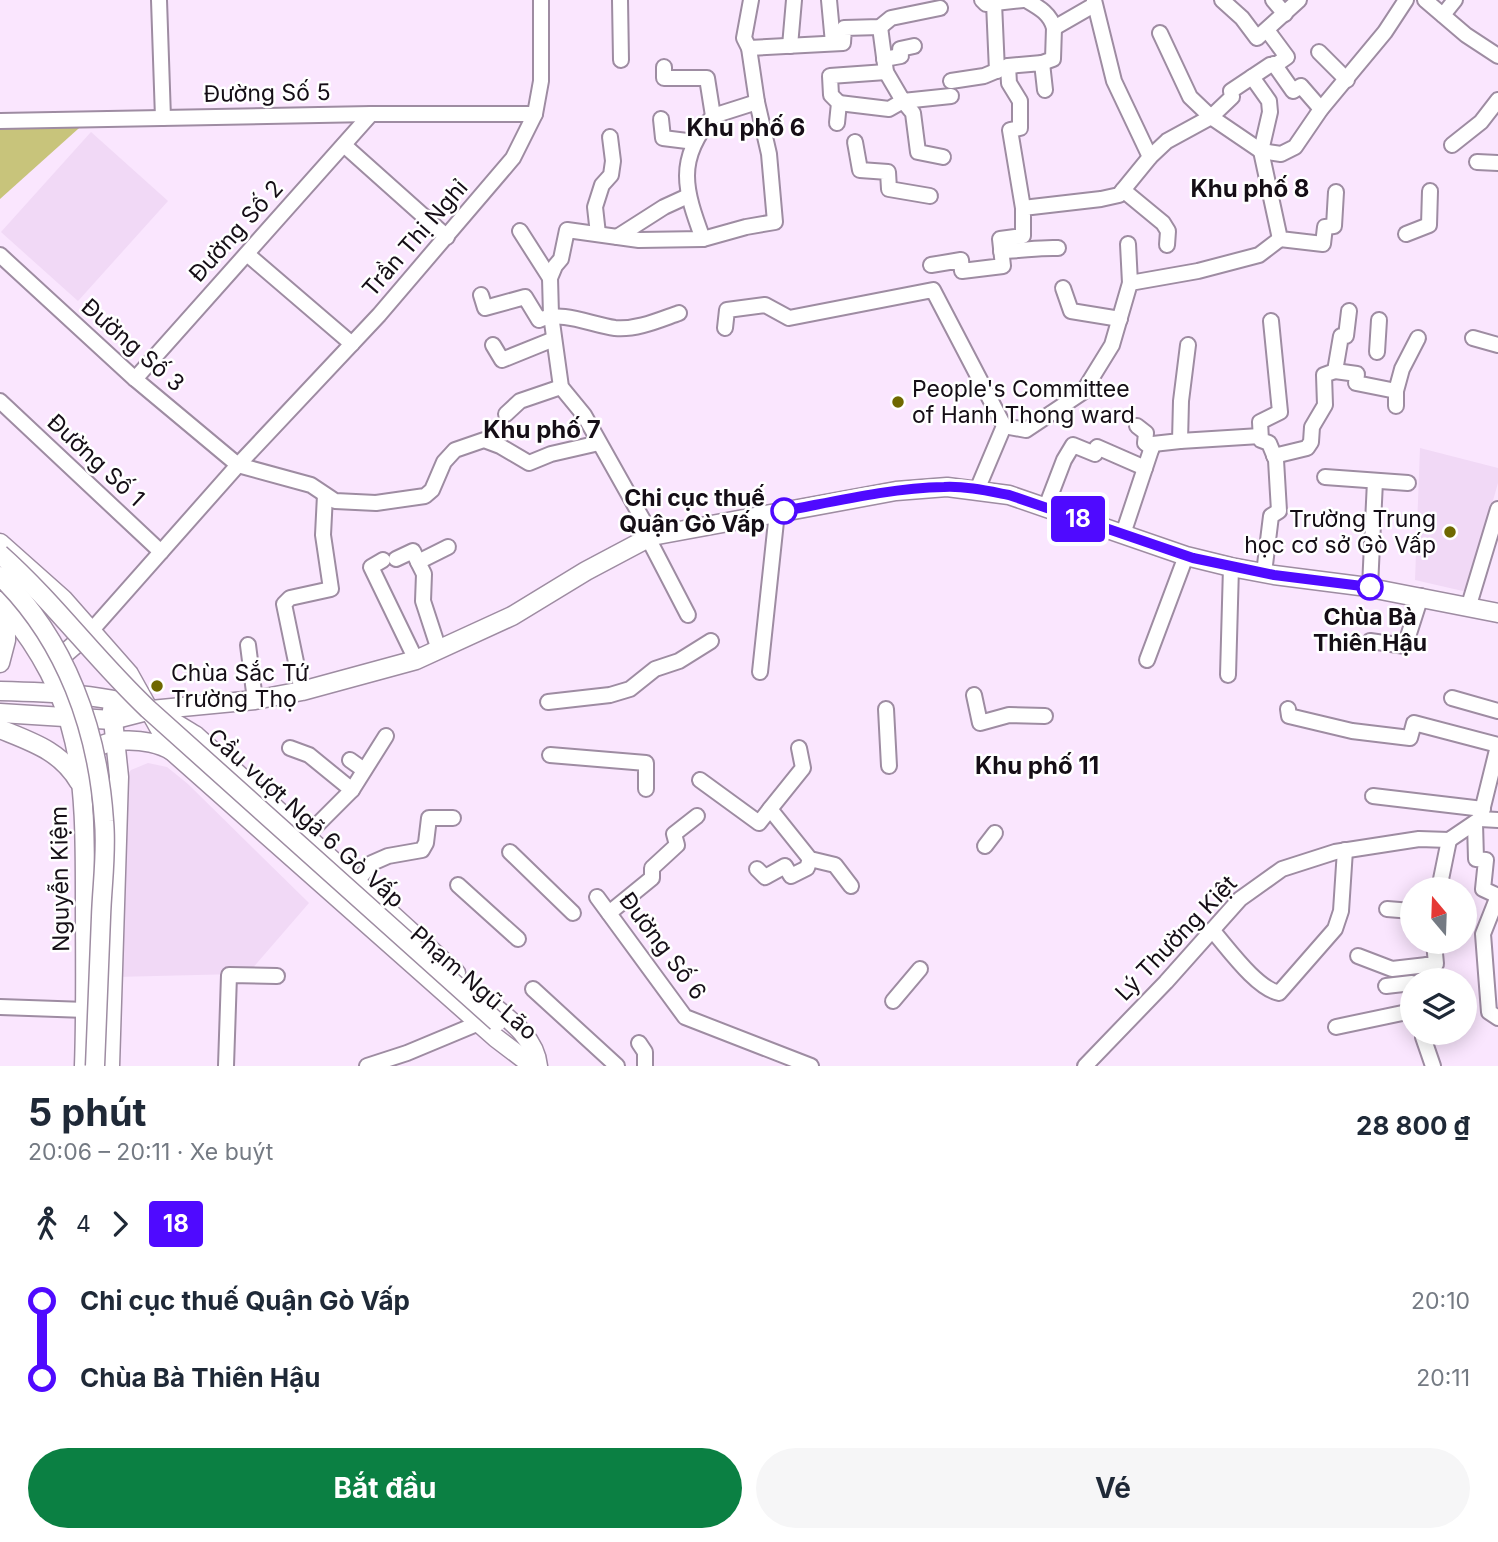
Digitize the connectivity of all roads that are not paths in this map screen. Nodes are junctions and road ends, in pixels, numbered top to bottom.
1 (159, 0) edge
2 (541, 0) edge
3 (620, 0) edge
4 (751, 0) edge
5 (794, 0) edge
6 (829, 0) edge
7 (1024, 0) edge
8 (1222, 0) edge
9 (1273, 0) edge
10 (1299, 0) edge
11 (1406, 0) edge
12 (1425, 0) edge
13 (1455, 0) edge
14 (988, 2) edge
15 (1094, 2) edge
16 (940, 8) dead end
17 (1284, 14) junction
18 (1443, 15) junction
19 (880, 27) junction
20 (1054, 28) junction
21 (1160, 33) dead end
22 (1262, 34) junction
23 (833, 43) junction
24 (790, 46) junction
25 (914, 46) dead end
26 (749, 48) junction
27 (1319, 52) dead end
28 (1498, 56) edge
29 (621, 60) dead end
30 (1042, 63) junction
31 (1274, 64) junction
32 (885, 66) junction
33 (664, 67) dead end
34 (1003, 69) junction
35 (1252, 77) junction
36 (1347, 80) junction
37 (1045, 90) dead end
38 (1498, 100) edge
39 (757, 102) junction
40 (903, 102) junction
41 (839, 103) junction
42 (1321, 109) junction
43 (371, 114) junction
44 (535, 114) junction
45 (713, 116) junction
46 (1211, 117) junction
47 (163, 118) junction
48 (661, 119) dead end
49 (0, 121) edge
50 (837, 123) dead end
51 (610, 136) dead end
52 (695, 142) junction
53 (855, 142) dead end
54 (344, 145) junction
55 (1452, 145) dead end
56 (1261, 151) junction
57 (943, 157) dead end
58 (1150, 157) junction
59 (1477, 162) dead end
60 (1498, 163) edge
61 (1123, 190) junction
62 (1430, 191) dead end
63 (1336, 192) dead end
64 (688, 196) junction
65 (930, 196) dead end
66 (1023, 208) junction
67 (520, 231) dead end
68 (598, 234) junction
69 (1406, 234) dead end
70 (447, 237) junction
71 (617, 237) junction
72 (703, 239) junction
73 (1279, 239) junction
74 (1128, 244) dead end
75 (1167, 245) dead end
76 (1058, 248) dead end
77 (1001, 251) junction
78 (247, 254) junction
79 (0, 255) edge
80 (931, 265) dead end
81 (550, 278) junction
82 (1129, 283) junction
83 (1063, 288) dead end
84 (481, 295) dead end
85 (1349, 311) dead end
86 (679, 313) dead end
87 (551, 315) junction
88 (1120, 319) junction
89 (1271, 320) dead end
90 (1379, 320) dead end
91 (725, 328) dead end
92 (1418, 338) dead end
93 (1473, 338) dead end
94 (554, 339) junction
95 (352, 344) junction
96 (493, 345) dead end
97 (1188, 345) dead end
98 (1498, 345) edge
99 (1377, 352) dead end
100 (1335, 371) junction
101 (135, 379) junction
102 (561, 387) junction
103 (0, 401) edge
104 (506, 414) dead end
105 (1004, 426) junction
106 (1137, 426) dead end
107 (1261, 436) junction
108 (1180, 441) junction
109 (599, 443) junction
110 (1152, 449) junction
111 (1274, 456) junction
112 (238, 465) junction
113 (1145, 468) junction
114 (1325, 477) dead end
115 (1375, 481) junction
116 (1408, 483) dead end
117 (977, 490) junction
118 (325, 495) junction
119 (1046, 507) junction
120 (1498, 511) edge
121 (777, 512) junction
122 (1123, 534) junction
123 (650, 537) junction
124 (0, 542) edge
125 (448, 547) dead end
126 (161, 552) junction
127 (1492, 552) edge
128 (0, 554) edge
129 (1186, 556) junction
130 (418, 562) junction
131 (1231, 567) junction
132 (1264, 573) junction
133 (0, 576) edge
134 (1370, 587) junction
135 (1421, 596) junction
136 (63, 598) junction
137 (3, 605) edge
138 (1469, 606) junction
139 (1498, 612) edge
140 (688, 615) dead end
141 (91, 631) junction
142 (25, 632) junction
143 (711, 641) dead end
144 (1370, 641) dead end
145 (248, 645) dead end
146 (439, 650) junction
147 (416, 660) junction
148 (1147, 660) dead end
149 (0, 663) edge
150 (47, 669) junction
151 (760, 671) dead end
152 (1227, 676) dead end
153 (0, 691) edge
154 (302, 691) junction
155 (60, 694) junction
156 (974, 695) dead end
157 (1452, 698) dead end
158 (112, 701) junction
159 (256, 701) junction
160 (548, 702) dead end
161 (886, 709) dead end
162 (1288, 709) dead end
163 (151, 710) junction
164 (1498, 711) edge
165 (0, 713) edge
166 (68, 716) junction
167 (1045, 716) dead end
168 (112, 720) junction
169 (0, 729) edge
170 (386, 736) dead end
171 (116, 743) junction
172 (1498, 745) edge
173 (290, 748) dead end
174 (799, 748) dead end
175 (172, 751) junction
176 (550, 755) dead end
177 (351, 760) dead end
178 (889, 766) dead end
179 (81, 769) junction
180 (365, 770) junction
181 (700, 780) dead end
182 (646, 789) dead end
183 (352, 790) junction
184 (83, 793) junction
185 (1373, 796) dead end
186 (770, 809) junction
187 (697, 816) dead end
188 (1479, 817) junction
189 (453, 818) dead end
190 (1498, 820) edge
191 (995, 834) dead end
192 (306, 836) junction
193 (1449, 840) junction
194 (985, 846) dead end
195 (1345, 850) junction
196 (510, 852) dead end
197 (810, 859) junction
198 (757, 869) dead end
199 (1441, 877) edge
200 (356, 883) junction
201 (458, 885) dead end
202 (851, 886) dead end
203 (1498, 896) edge
204 (597, 897) dead end
205 (1387, 909) dead end
206 (1400, 910) edge
207 (573, 913) dead end
208 (609, 913) junction
209 (1212, 930) junction
210 (518, 939) dead end
211 (1492, 956) edge
212 (1358, 957) dead end
213 (920, 969) dead end
214 (1400, 970) edge
215 (277, 976) dead end
216 (1400, 984) edge
217 (1387, 986) dead end
218 (533, 989) dead end
219 (893, 1001) dead end
220 (0, 1007) edge
221 (86, 1010) junction
222 (1400, 1014) edge
223 (1498, 1018) edge
224 (497, 1022) joint
225 (479, 1023) junction
226 (1336, 1027) dead end
227 (639, 1043) dead end
228 (1426, 1045) edge
229 (85, 1066) edge
230 (95, 1066) edge
231 (110, 1066) edge
232 (226, 1066) edge
233 (367, 1066) edge
234 (536, 1066) edge
235 (617, 1066) edge
236 (645, 1066) edge
237 (811, 1066) edge
238 (1085, 1066) edge
239 (1433, 1066) edge

1 - 47 street
2 - 44 street, Trần Thị Nghỉ
3 - 29 street
4 - 26 street
5 - 24 street
6 - 23 street
7 - 14 street
7 - 20 street
8 - 22 street
9 - 17 street
10 - 17 street
11 - 36 street
12 - 18 street
13 - 18 street
14 - 34 street
15 - 20 street
15 - 58 street
16 - 19 street
17 - 22 street
18 - 28 street
19 - 23 street
19 - 32 street
20 - 30 street
21 - 46 street
22 - 31 street
23 - 24 street
24 - 26 street
25 - 32 street
26 - 39 street
27 - 36 street
30 - 34 street
30 - 37 street
31 - 35 street
31 - 42 street
32 - 40 street
32 - 41 street
33 - 45 street
34 - 40 street
34 - 66 street
35 - 46 street
35 - 56 street
36 - 42 street
38 - 55 street
39 - 45 street
39 - 72 street
40 - 41 street
40 - 57 street
41 - 50 street
42 - 56 street
43 - 44 street, Đường Số 5
43 - 47 street, Đường Số 5
43 - 54 street, Đường Số 2
44 - 70 street, Trần Thị Nghỉ
45 - 52 street
46 - 56 street
46 - 58 street
47 - 49 street, Đường Số 5
48 - 52 street
51 - 68 street
52 - 64 street
53 - 65 street
54 - 70 street
54 - 78 street, Đường Số 2
56 - 73 street
58 - 61 street
59 - 60 street
61 - 66 street
61 - 75 street
62 - 69 street
63 - 73 street
64 - 71 street
64 - 72 street
66 - 77 street
67 - 81 street
68 - 71 street
68 - 81 street
70 - 95 street, Trần Thị Nghỉ
71 - 72 street
73 - 82 street
74 - 82 street
76 - 77 street
77 - 80 street
78 - 95 street
78 - 101 street, Đường Số 2
79 - 101 street, Đường Số 3
81 - 87 street
82 - 88 street
83 - 88 street
84 - 87 street
85 - 100 street
86 - 87 street
87 - 94 street
88 - 105 street
89 - 107 street
90 - 99 street
91 - 105 street
92 - 100 street
93 - 98 street
94 - 96 street
94 - 102 street
95 - 112 street, Trần Thị Nghỉ
97 - 108 street
100 - 111 street
101 - 112 street, Đường Số 3
102 - 104 street
102 - 109 street
103 - 126 street, Đường Số 1
105 - 117 street
106 - 110 street
107 - 108 street
107 - 111 street
108 - 110 street
109 - 118 street
109 - 123 street
110 - 113 street
111 - 132 street
112 - 118 street
112 - 126 street, Trần Thị Nghỉ
113 - 119 street
113 - 122 street
114 - 115 street
115 - 116 street
115 - 134 street
117 - 119 main road
117 - 121 main road
118 - 154 street
119 - 122 main road
120 - 127 street
121 - 123 main road
121 - 151 street
122 - 129 main road
123 - 140 street
123 - 146 main road
124 - 136 main road, Phạm Ngũ Lão
125 - 130 street
126 - 141 street
127 - 138 street
128 - 224 main road, Cầu vượt Ngã 6 Gò Vấp, bridge
129 - 131 main road
129 - 148 street
130 - 146 street
130 - 147 street
131 - 132 main road
131 - 152 street
132 - 134 main road
133 - 230 main road, bridge
134 - 135 main road
135 - 138 main road
135 - 144 street
136 - 141 main road, Phạm Ngũ Lão
136 - 142 main road
137 - 142 main road, Nguyễn Kiệm
137 - 149 main road
138 - 139 main road
141 - 150 main road
141 - 163 main road, Phạm Ngũ Lão
142 - 150 main road, Nguyễn Kiệm
143 - 160 street
145 - 159 street
146 - 147 main road
147 - 154 main road
150 - 155 main road, Nguyễn Kiệm
153 - 155 main road
154 - 159 main road
155 - 158 main road
155 - 166 main road, Nguyễn Kiệm
156 - 167 street
157 - 164 street
158 - 163 main road
158 - 168 main road
159 - 163 main road
161 - 178 street
162 - 172 street
163 - 168 main road
163 - 175 main road, Phạm Ngũ Lão
163 - 192 main road
165 - 166 main road
166 - 168 main road
166 - 179 main road, Nguyễn Kiệm
168 - 171 main road
169 - 184 main road
170 - 180 street
171 - 175 main road
171 - 179 main road
171 - 231 main road
172 - 188 street
173 - 183 street
174 - 186 street
175 - 225 main road, Phạm Ngũ Lão
176 - 182 street
177 - 180 street
179 - 184 main road, Nguyễn Kiệm
180 - 183 street
181 - 186 street
183 - 192 street
184 - 221 main road, Nguyễn Kiệm
185 - 188 street
186 - 197 street
187 - 208 street
188 - 190 street
188 - 193 street
188 - 203 street
189 - 200 street
191 - 194 street
192 - 200 main road
193 - 195 street, Lý Thường Kiệt
193 - 199 street
195 - 209 street, Lý Thường Kiệt
195 - 209 street
196 - 207 street
197 - 198 street
197 - 202 street
200 - 234 main road
201 - 210 street
203 - 211 street
204 - 208 street, Đường Số 6
205 - 206 street
208 - 237 street, Đường Số 6
209 - 238 street, Lý Thường Kiệt
211 - 223 street
212 - 214 street
213 - 219 street
215 - 232 street
216 - 217 street
218 - 235 street
220 - 221 street
221 - 229 main road, Nguyễn Kiệm
222 - 226 street
224 - 234 main road, Phạm Ngũ Lão
225 - 233 street
225 - 234 main road, Phạm Ngũ Lão
227 - 236 street
228 - 239 street

